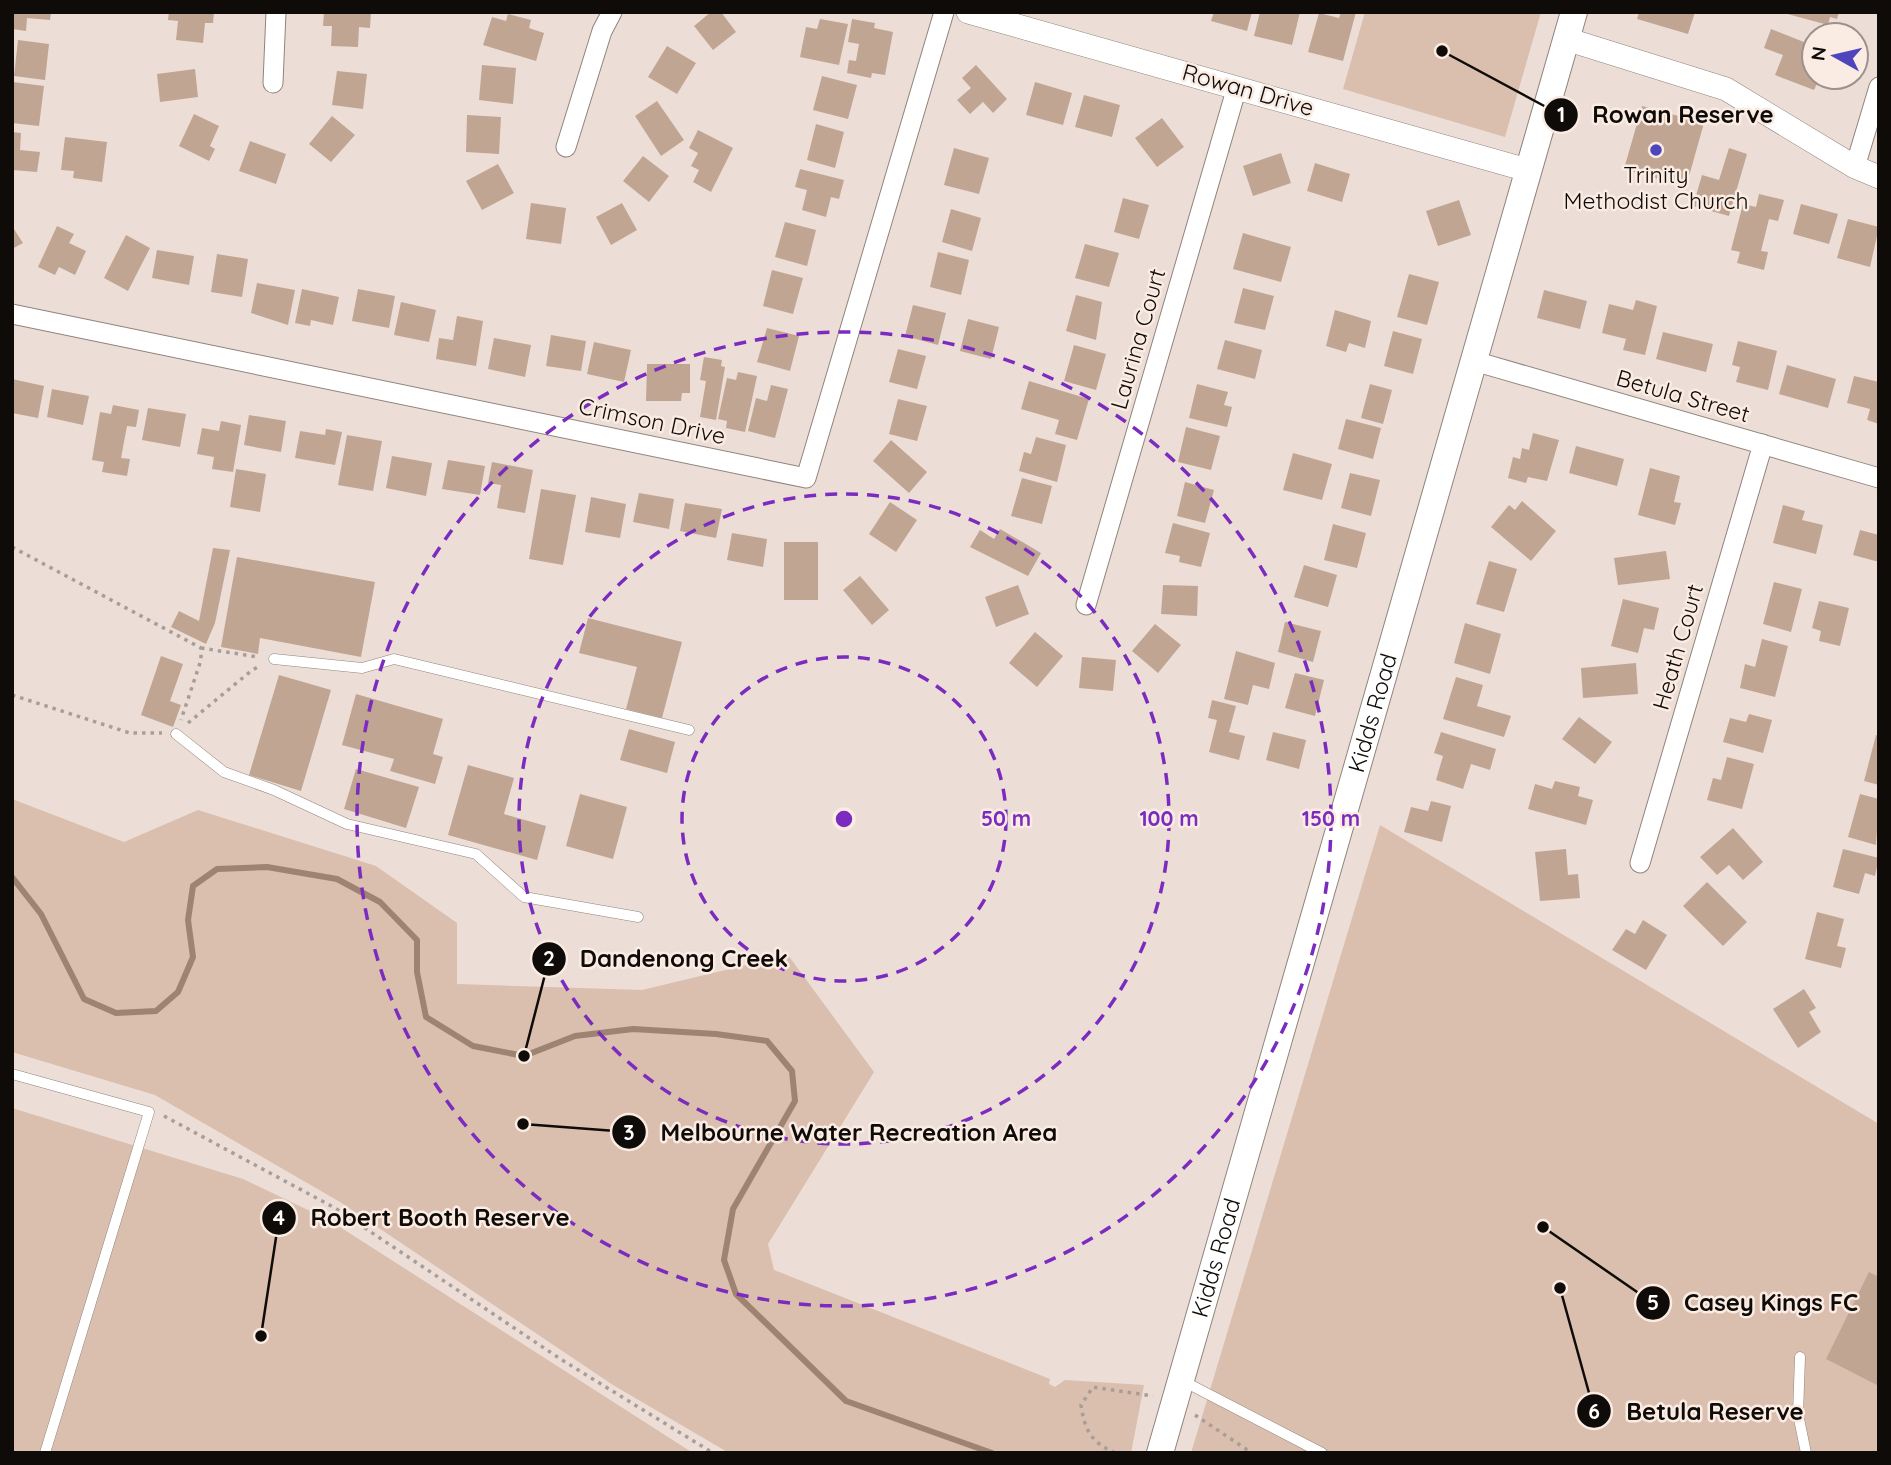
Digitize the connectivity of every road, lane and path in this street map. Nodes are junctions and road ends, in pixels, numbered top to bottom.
1 (276, 12) edge
2 (612, 12) edge
3 (944, 12) edge
4 (968, 12) edge
5 (1574, 12) edge
6 (1566, 39) junction
7 (273, 83) dead end
8 (1237, 86) junction
9 (1879, 87) edge
10 (566, 147) dead end
11 (1854, 167) junction
12 (1527, 170) junction
13 (1879, 177) edge
14 (12, 314) edge
15 (1474, 360) junction
16 (1763, 444) junction
17 (1879, 478) edge
18 (12, 547) edge
19 (1086, 605) dead end
20 (201, 648) junction
21 (274, 659) junction
22 (12, 695) edge
23 (689, 730) dead end
24 (176, 734) junction
25 (1640, 863) dead end
26 (638, 917) dead end
27 (12, 1074) edge
28 (149, 1112) junction
29 (1800, 1357) dead end
30 (1180, 1380) junction
31 (1162, 1406) junction
32 (1161, 1448) edge
33 (45, 1453) edge
34 (713, 1453) edge
35 (1115, 1453) edge
36 (1252, 1453) edge
37 (1322, 1453) edge
38 (1806, 1453) edge

1 - 7 street
2 - 10 street
3 - 14 street, Crimson Drive
4 - 8 street, Rowan Drive
5 - 6 main road, Kidds Road
6 - 11 street
6 - 12 main road, Kidds Road
8 - 12 street, Rowan Drive
8 - 19 street, Laurina Court
9 - 11 street
11 - 13 street
12 - 15 main road, Kidds Road
15 - 16 street, Betula Street
15 - 30 main road, Kidds Road
16 - 17 street, Betula Street
16 - 25 street, Heath Court
18 - 20 path
20 - 21 path
20 - 24 path
21 - 23 lane
21 - 24 path
22 - 24 path
24 - 26 lane
27 - 28 lane
28 - 33 lane
28 - 34 path
29 - 38 lane
30 - 31 main road, Kidds Road
30 - 37 lane
31 - 32 main road, Kidds Road
31 - 35 path
31 - 36 path

